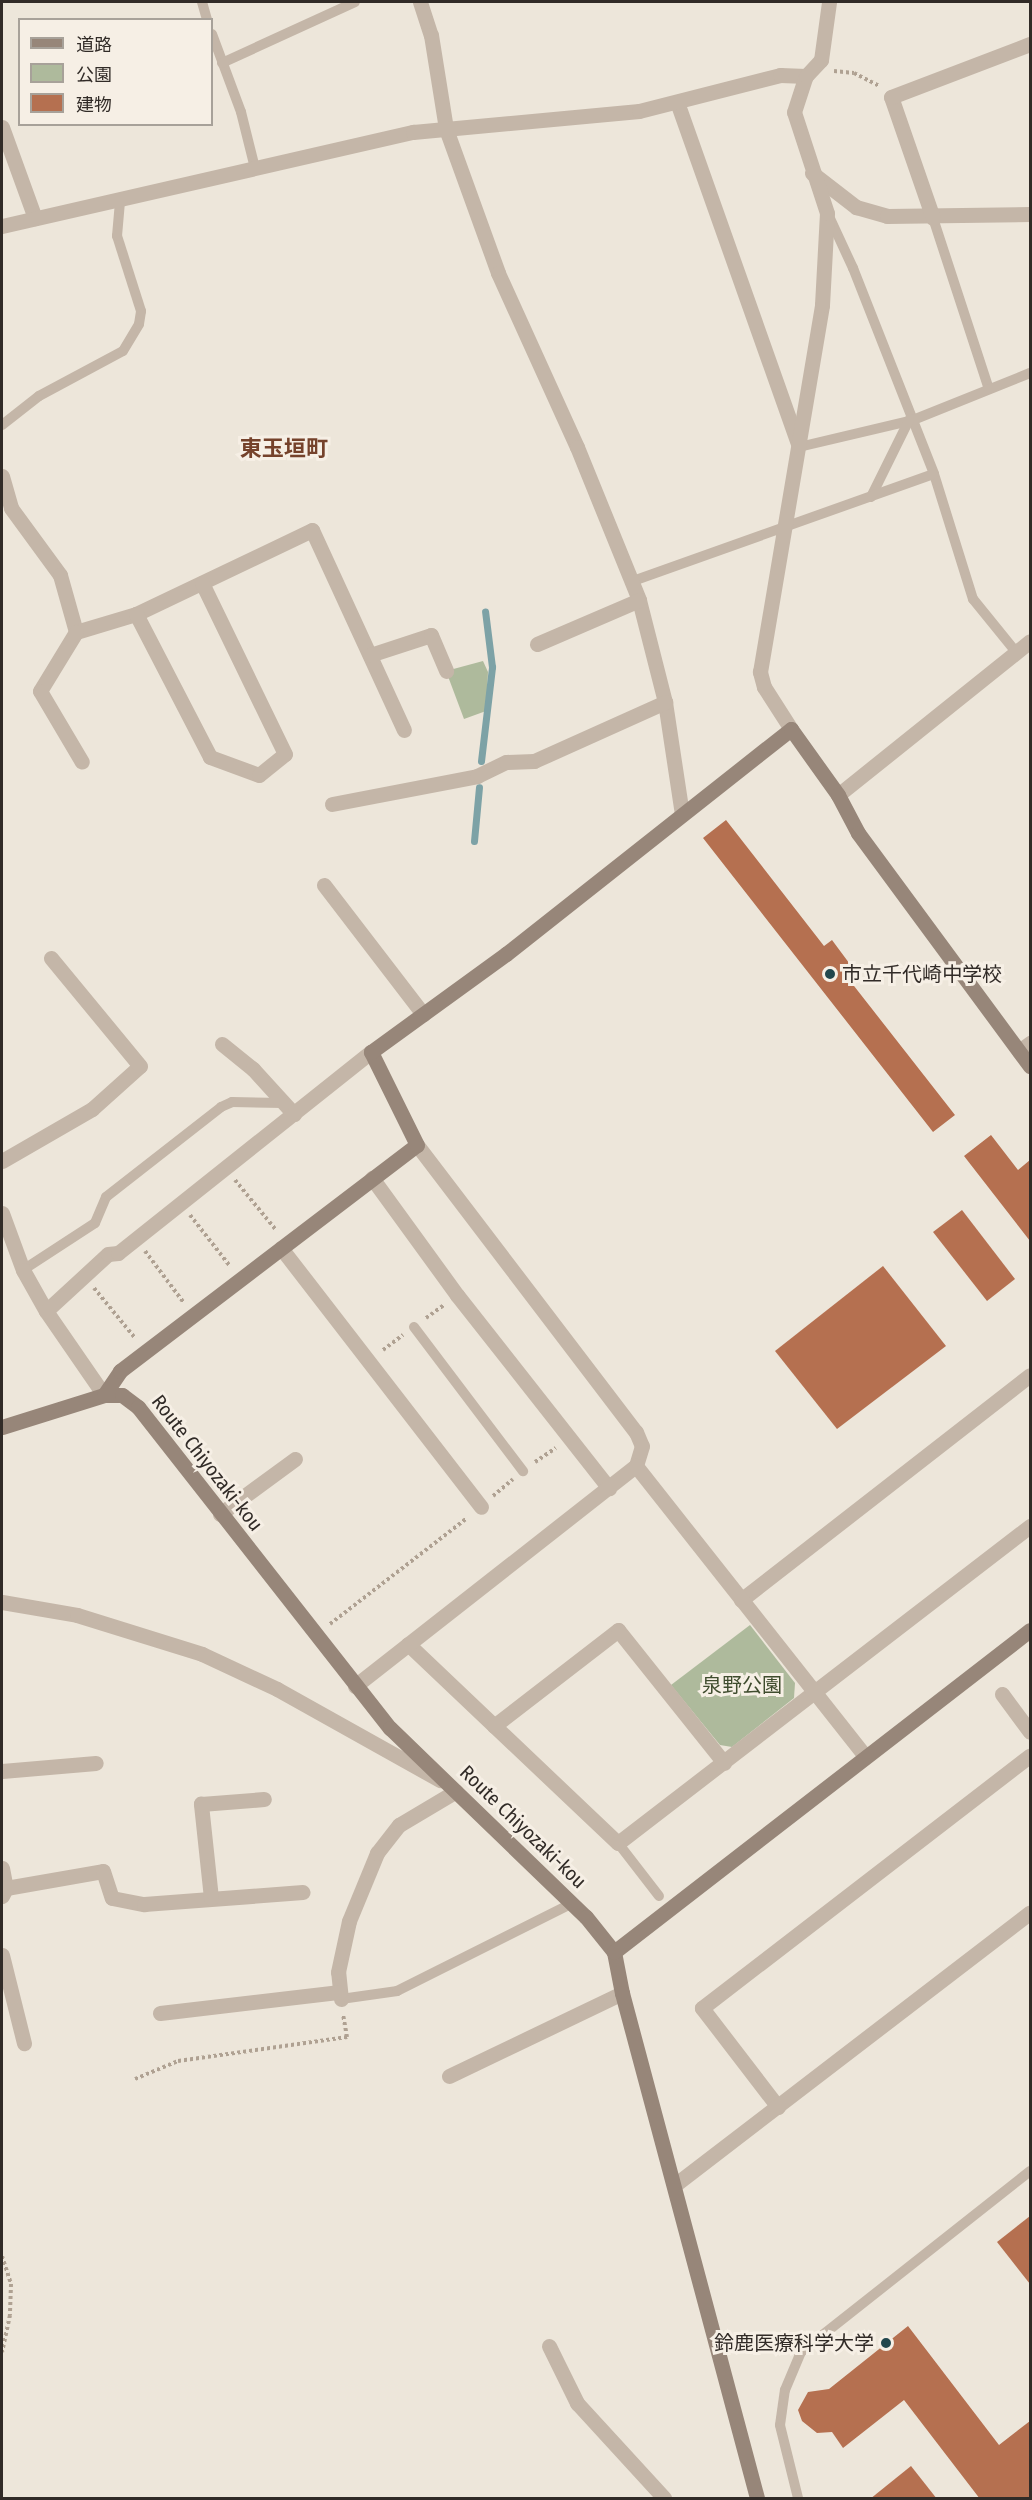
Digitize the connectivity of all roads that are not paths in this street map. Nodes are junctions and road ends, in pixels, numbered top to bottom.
1 (202, 2) edge
2 (355, 2) edge
3 (420, 2) edge
4 (830, 2) edge
5 (206, 18) edge
6 (213, 37) edge
7 (1030, 44) edge
8 (222, 63) junction
9 (806, 76) junction
10 (677, 102) junction
11 (2, 127) edge
12 (446, 129) junction
13 (255, 168) junction
14 (812, 173) junction
15 (120, 198) junction
16 (827, 213) junction
17 (1030, 214) edge
18 (35, 218) junction
19 (933, 218) junction
20 (2, 226) edge
21 (1030, 372) edge
22 (989, 389) junction
23 (911, 420) junction
24 (2, 425) edge
25 (799, 447) junction
26 (934, 474) junction
27 (2, 476) edge
28 (871, 497) junction
29 (784, 527) junction
30 (633, 581) junction
31 (202, 583) junction
32 (639, 600) junction
33 (136, 614) junction
34 (76, 632) junction
35 (1030, 640) edge
36 (537, 644) dead end
37 (1016, 652) junction
38 (370, 654) junction
39 (446, 671) dead end
40 (665, 702) junction
41 (791, 729) junction
42 (404, 730) dead end
43 (82, 762) dead end
44 (838, 795) junction
45 (332, 804) dead end
46 (682, 814) junction
47 (324, 885) dead end
48 (51, 958) dead end
49 (423, 1014) junction
50 (222, 1044) dead end
51 (1025, 1047) edge
52 (371, 1052) junction
53 (1030, 1066) edge
54 (289, 1109) junction
55 (417, 1145) junction
56 (2, 1161) edge
57 (372, 1178) junction
58 (2, 1213) edge
59 (283, 1245) junction
60 (23, 1270) junction
61 (46, 1311) junction
62 (414, 1327) dead end
63 (1030, 1375) edge
64 (104, 1395) junction
65 (2, 1427) edge
66 (295, 1459) dead end
67 (636, 1467) junction
68 (523, 1471) road end
69 (609, 1488) junction
70 (481, 1507) road end
71 (220, 1514) junction
72 (1030, 1526) edge
73 (741, 1600) junction
74 (2, 1602) edge
75 (1030, 1630) edge
76 (408, 1644) junction
77 (355, 1686) junction
78 (815, 1694) junction
79 (1002, 1694) dead end
80 (494, 1726) junction
81 (1030, 1732) edge
82 (865, 1756) junction
83 (1030, 1758) edge
84 (96, 1763) dead end
85 (724, 1763) junction
86 (2, 1771) edge
87 (452, 1787) junction
88 (264, 1798) dead end
89 (618, 1844) junction
90 (2, 1868) edge
91 (4, 1892) edge
92 (303, 1892) dead end
93 (659, 1896) dead end
94 (211, 1898) junction
95 (573, 1903) junction
96 (1030, 1912) edge
97 (614, 1952) junction
98 (2, 1955) edge
99 (622, 1993) junction
100 (340, 1995) junction
101 (160, 2013) dead end
102 (24, 2043) dead end
103 (449, 2076) dead end
104 (778, 2107) junction
105 (1030, 2171) edge
106 (676, 2184) junction
107 (549, 2346) dead end
108 (664, 2499) edge
109 (757, 2499) edge
110 (798, 2499) edge

1 - 5 lane
2 - 8 lane
3 - 12 street
4 - 9 street
6 - 8 lane
7 - 19 street
8 - 13 lane
9 - 10 street
9 - 14 street
10 - 12 street
10 - 25 street
11 - 18 street
12 - 13 street
12 - 30 street
13 - 15 street
14 - 16 street
14 - 19 street
15 - 18 street
15 - 24 lane
16 - 23 lane
16 - 25 street
17 - 19 street
18 - 20 street
19 - 22 lane
21 - 22 lane
22 - 23 lane
23 - 25 lane
23 - 26 lane
23 - 28 lane
25 - 29 street
26 - 28 lane
26 - 37 lane
27 - 34 street
28 - 29 lane
29 - 30 lane
29 - 41 street
30 - 32 street
31 - 33 street
31 - 33 street
31 - 38 street
32 - 36 street
32 - 40 street
33 - 34 street
34 - 43 street
35 - 37 street
37 - 44 street
38 - 39 street
38 - 42 street
40 - 45 street
40 - 46 street
41 - 44 street
41 - 46 street
44 - 51 street
46 - 49 street
47 - 49 street
48 - 56 street
49 - 52 street
50 - 54 street
51 - 53 street
52 - 54 street
52 - 55 street
54 - 60 lane
54 - 61 street
55 - 57 street
55 - 67 street
57 - 59 street
57 - 69 street
58 - 60 street
59 - 64 street
59 - 70 street
60 - 61 street
61 - 64 street
62 - 68 lane
63 - 73 street
64 - 65 street
64 - 71 street, Route Chiyozaki-kou
66 - 71 street
67 - 69 street
67 - 73 street
69 - 76 street
71 - 77 street, Route Chiyozaki-kou
72 - 78 street
73 - 78 street
74 - 87 street
75 - 82 street
76 - 77 street
76 - 80 street
77 - 87 street, Route Chiyozaki-kou
78 - 82 street
78 - 85 street
79 - 81 street
80 - 85 street
80 - 89 street
82 - 97 street
83 - 104 street
84 - 86 street
85 - 89 street
87 - 95 street, Route Chiyozaki-kou
87 - 100 street
88 - 94 street
89 - 93 lane
90 - 91 street
91 - 94 street
92 - 94 street
95 - 97 street, Route Chiyozaki-kou
95 - 100 lane
96 - 104 street
97 - 99 street, Route Chiyozaki-kou
98 - 102 street
99 - 103 street
99 - 106 street, Route Chiyozaki-kou
100 - 101 street
104 - 106 street
105 - 110 lane
106 - 109 street, Route Chiyozaki-kou
107 - 108 street

